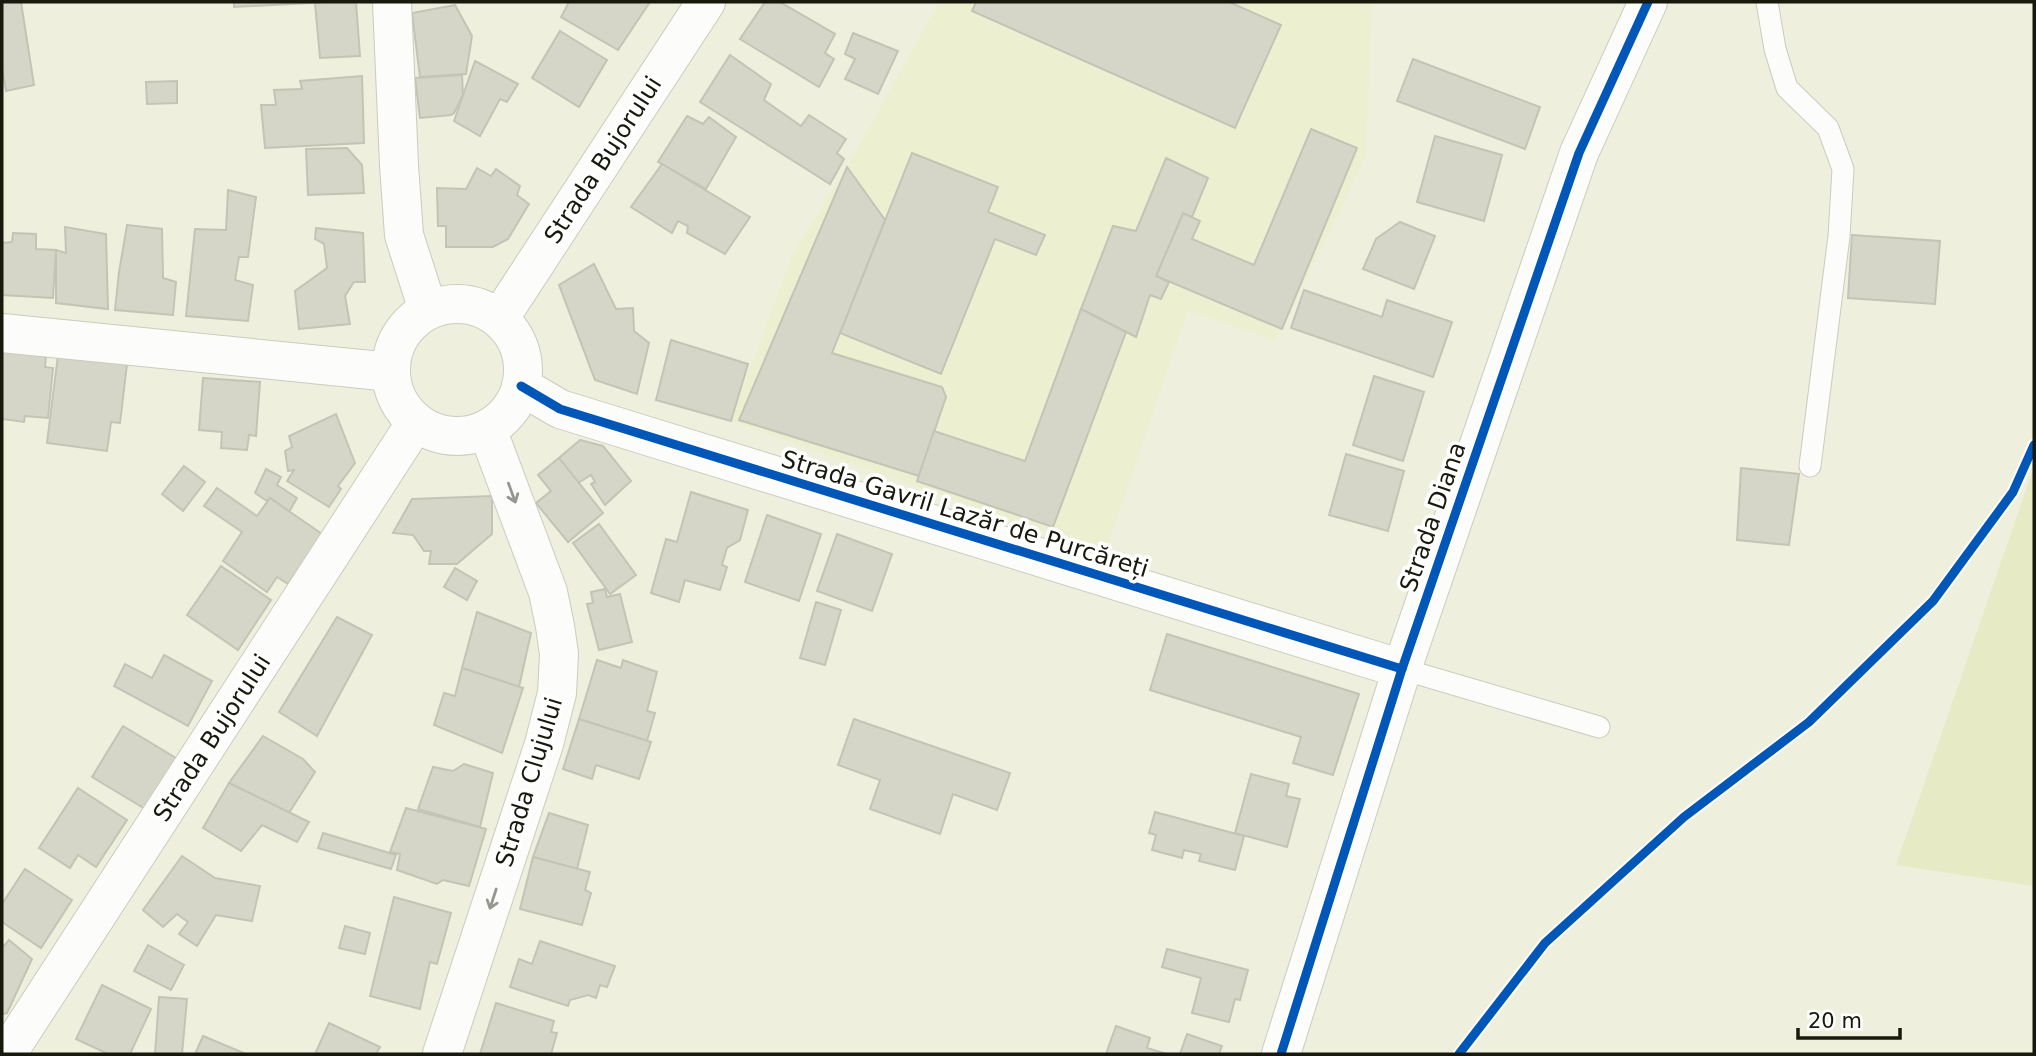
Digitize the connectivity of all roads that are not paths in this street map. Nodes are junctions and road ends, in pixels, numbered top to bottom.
1 (392, 2) edge
2 (706, 2) edge
3 (1648, 2) edge
4 (1768, 2) edge
5 (428, 310) junction
6 (499, 319) junction
7 (2, 333) edge
8 (391, 372) junction
9 (521, 386) junction
10 (416, 422) junction
11 (487, 429) junction
12 (1810, 466) dead end
13 (1402, 669) junction
14 (1600, 727) dead end
15 (12, 1050) edge
16 (442, 1054) edge
17 (1281, 1054) edge

1 - 5 street
2 - 6 street, Strada Bujorului
3 - 13 street, Strada Diana
4 - 12 lane
5 - 6 street
5 - 8 street
6 - 9 street
7 - 8 street
8 - 10 street
9 - 11 street
9 - 13 street, Strada Gavril Lazăr de Purcăreți
10 - 11 street
10 - 15 street, Strada Bujorului
11 -> 16 street, Strada Clujului
13 - 14 lane
13 - 17 street, Strada Diana

